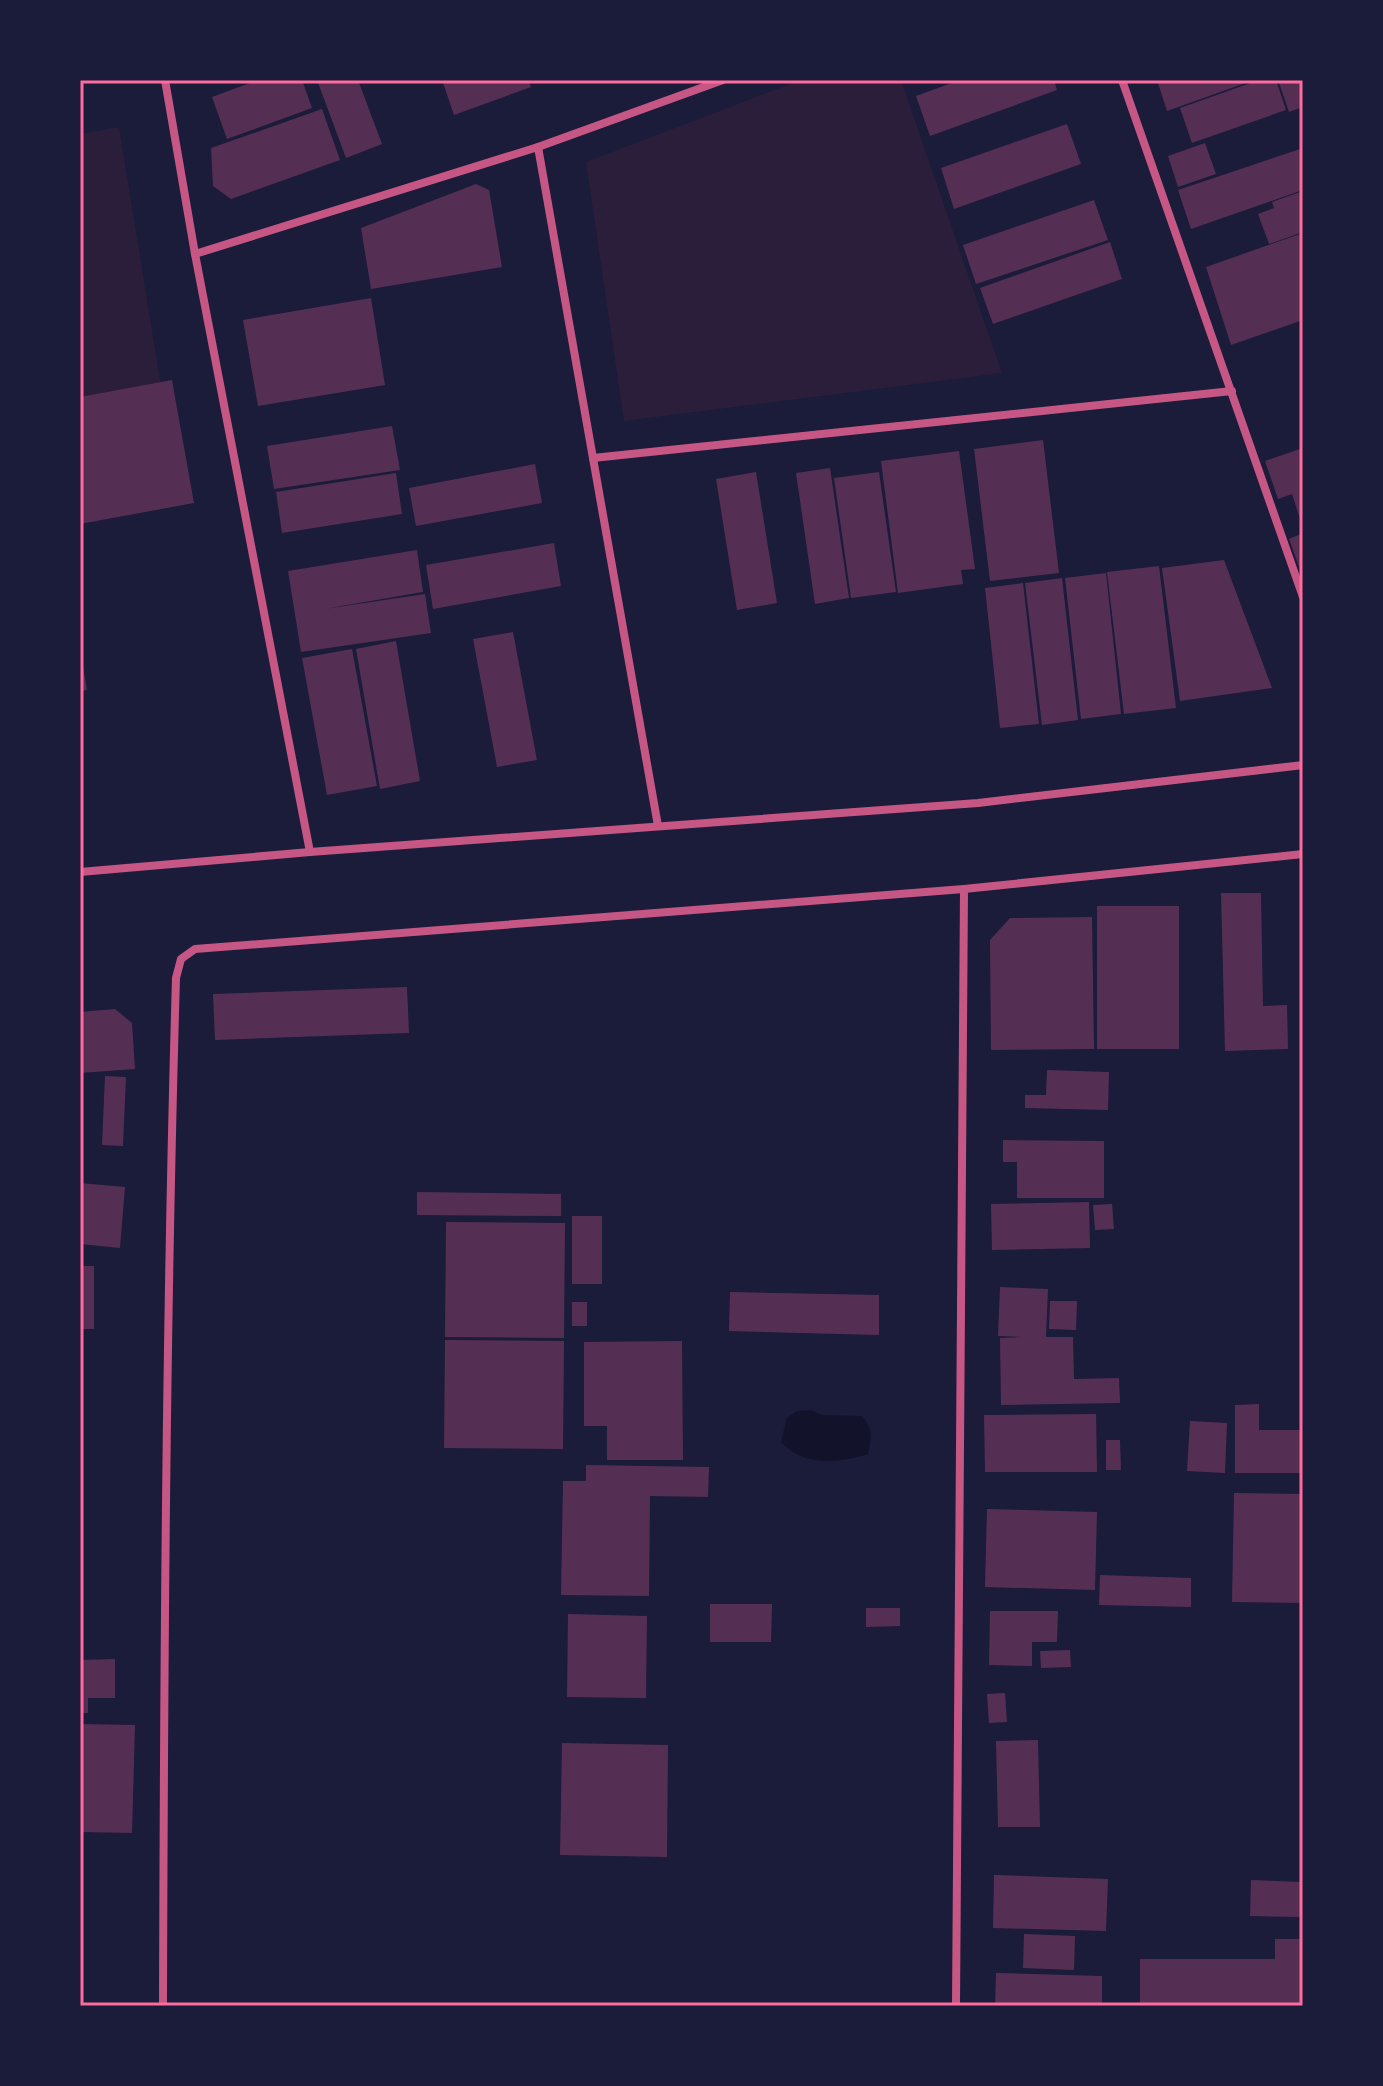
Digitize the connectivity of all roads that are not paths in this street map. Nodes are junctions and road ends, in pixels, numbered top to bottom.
1 (165, 80) edge
2 (723, 80) edge
3 (1122, 80) edge
4 (538, 147) junction
5 (195, 254) junction
6 (1232, 391) junction
7 (593, 458) junction
8 (1303, 597) edge
9 (1303, 765) edge
10 (658, 826) junction
11 (310, 852) junction
12 (1303, 854) edge
13 (80, 872) edge
14 (964, 889) junction
15 (163, 2006) edge
16 (956, 2006) edge

1 - 5 street
2 - 4 street
3 - 6 street
4 - 5 street
4 - 7 street
5 - 11 street
6 - 7 street
6 - 8 street
7 - 10 street
9 - 10 street
10 - 11 street
11 - 13 street
12 - 14 street
14 - 15 street
14 - 16 street

